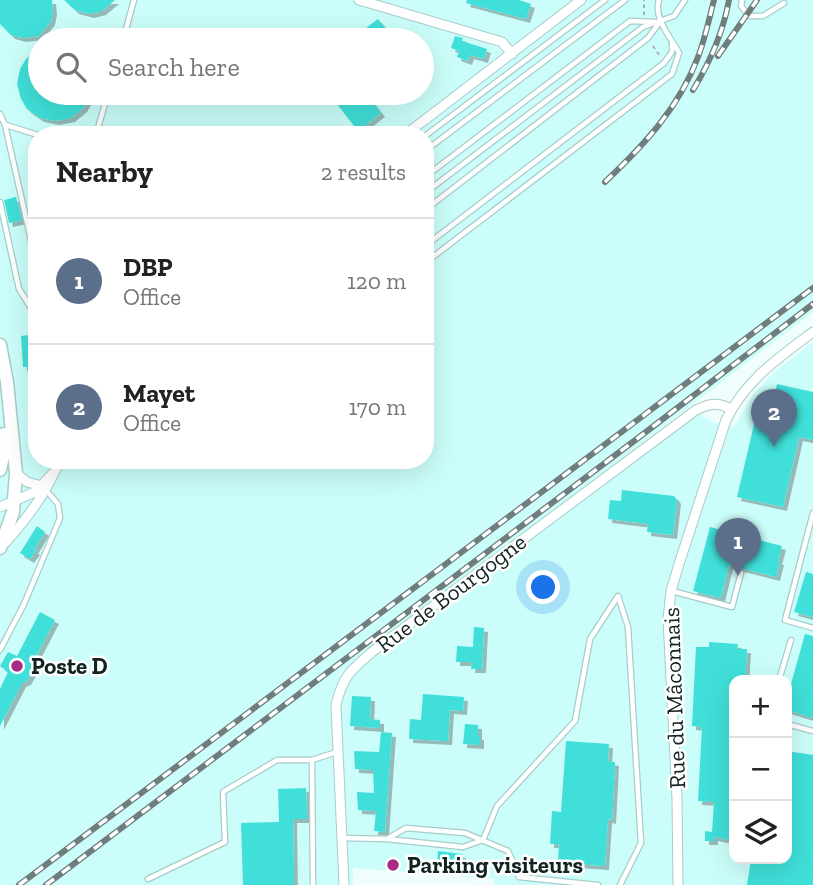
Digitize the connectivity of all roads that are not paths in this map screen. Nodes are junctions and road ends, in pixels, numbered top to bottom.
1 (134, 0) edge
2 (359, 0) edge
3 (581, 0) edge
4 (605, 0) edge
5 (625, 0) edge
6 (659, 0) edge
7 (685, 0) edge
8 (742, 0) edge
9 (784, 3) dead end
10 (660, 22) junction
11 (126, 28) edge
12 (672, 39) junction
13 (512, 54) junction
14 (105, 105) edge
15 (0, 114) edge
16 (5, 125) junction
17 (99, 126) edge
18 (417, 126) edge
19 (434, 129) edge
20 (28, 132) edge
21 (434, 144) edge
22 (434, 170) edge
23 (434, 186) edge
24 (0, 202) edge
25 (434, 203) edge
26 (28, 227) edge
27 (434, 239) edge
28 (434, 256) edge
29 (28, 303) edge
30 (813, 333) edge
31 (0, 345) edge
32 (1, 353) edge
33 (731, 409) junction
34 (56, 469) edge
35 (0, 470) edge
36 (16, 473) junction
37 (44, 488) junction
38 (15, 500) junction
39 (0, 507) edge
40 (813, 513) edge
41 (0, 528) edge
42 (0, 548) edge
43 (741, 573) dead end
44 (671, 591) junction
45 (813, 628) edge
46 (791, 640) dead end
47 (0, 650) edge
48 (780, 675) edge
49 (792, 725) edge
50 (813, 731) edge
51 (338, 751) junction
52 (312, 760) junction
53 (342, 838) junction
54 (387, 839) junction
55 (483, 840) junction
56 (148, 879) dead end
57 (313, 885) edge
58 (344, 885) edge
59 (598, 885) edge
60 (620, 885) edge
61 (678, 885) edge

1 - 11 lane
2 - 13 street
3 - 13 street
4 - 19 lane
5 - 21 lane
6 - 10 lane
7 - 10 lane
8 - 9 lane
10 - 12 lane
10 - 22 lane
10 - 23 lane
10 - 25 lane
12 - 27 lane
12 - 28 lane
13 - 18 street
14 - 17 lane
15 - 16 lane
16 - 20 lane
16 - 26 lane
24 - 29 lane
30 - 33 street, Rue du Mâconnais
31 - 32 main road
32 - 35 main road
32 - 36 main road
33 - 44 street, Rue du Mâconnais
33 - 51 street, Rue de Bourgogne
34 - 37 street
36 - 37 street
36 - 38 main road
37 - 38 street
37 - 42 street
37 - 47 lane
38 - 39 street
38 - 42 main road
40 - 45 lane
41 - 42 main road
43 - 44 lane
44 - 61 street, Rue du Mâconnais
46 - 48 lane
49 - 50 lane
51 - 52 lane
51 - 53 street, Rue de Bourgogne
52 - 56 lane
52 - 57 lane
53 - 54 lane
53 - 58 street, Rue de Bourgogne
54 - 55 lane
54 - 55 lane
55 - 59 lane
55 - 60 lane

